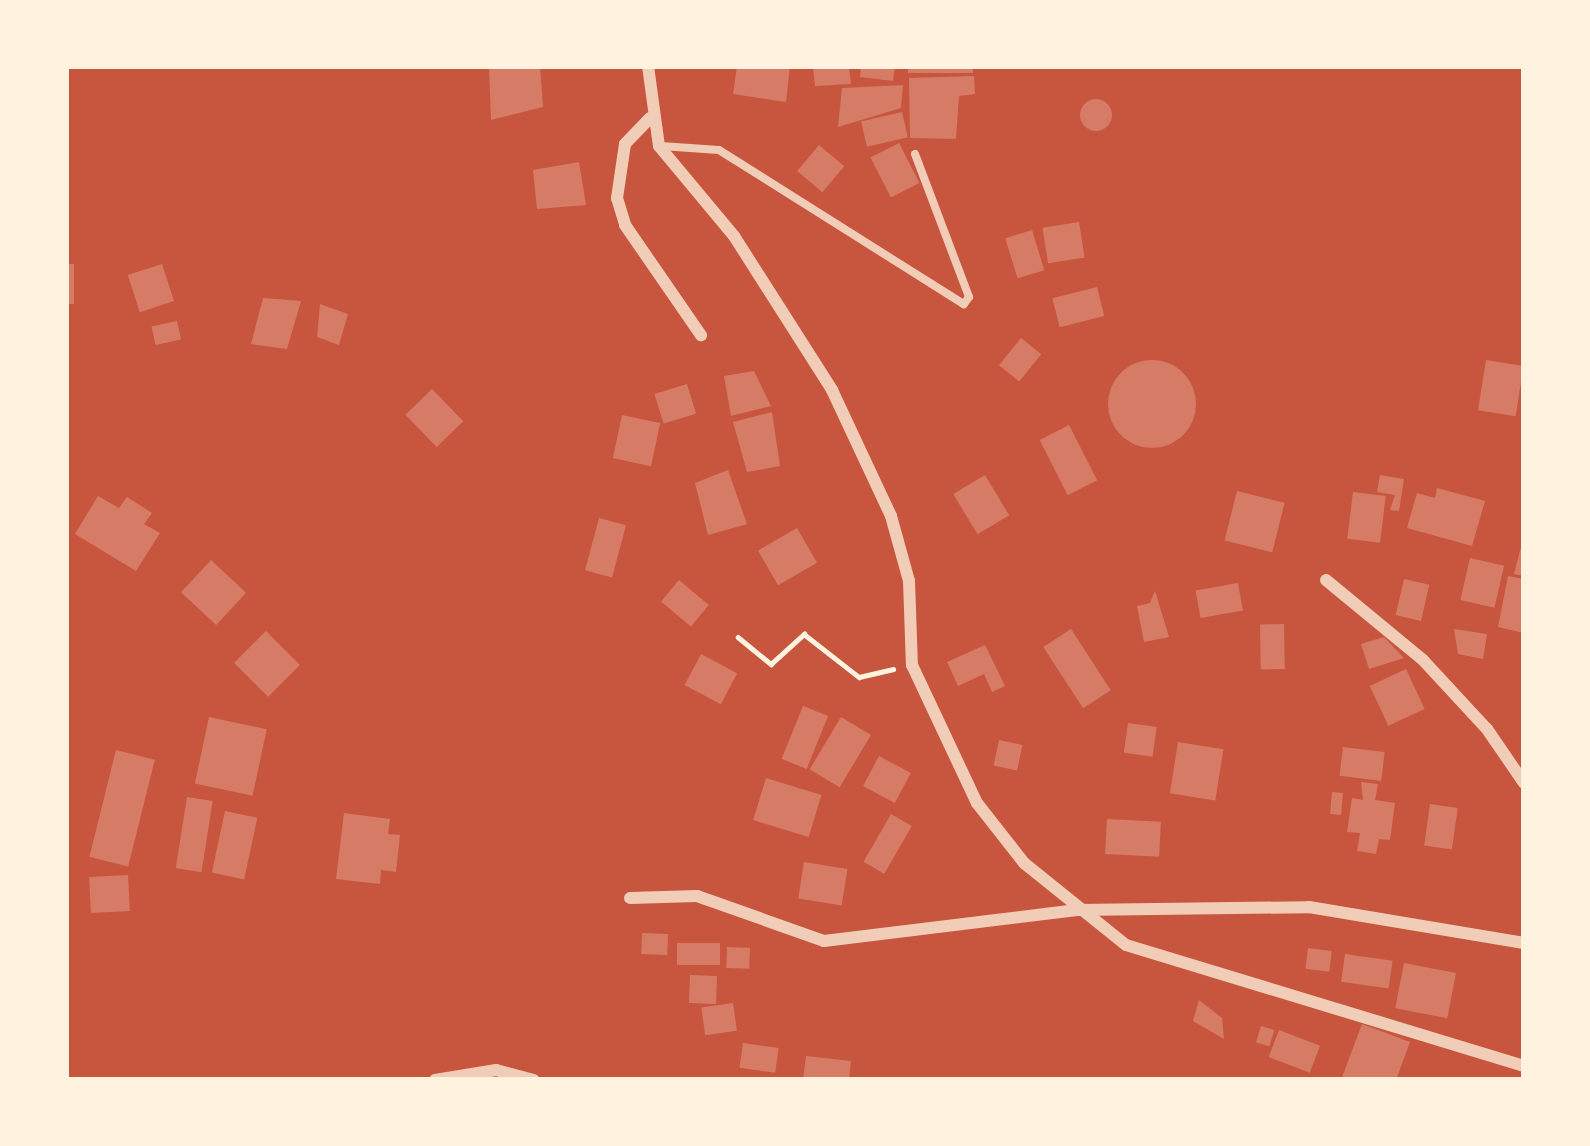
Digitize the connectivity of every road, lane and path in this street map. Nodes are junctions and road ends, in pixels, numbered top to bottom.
1 (648, 66) edge
2 (650, 118) junction
3 (659, 146) junction
4 (915, 154) dead end
5 (701, 335) dead end
6 (1327, 580) dead end
7 (738, 637) dead end
8 (912, 664) junction
9 (1524, 783) edge
10 (630, 898) dead end
11 (1078, 910) junction
12 (1524, 944) edge
13 (1524, 1066) edge
14 (435, 1080) edge
15 (534, 1080) edge

1 - 2 street
2 - 3 street
2 - 5 street
3 - 4 lane
3 - 8 street
6 - 9 street
7 - 8 path
8 - 11 street
10 - 11 street
11 - 12 street
11 - 13 street
14 - 15 street

